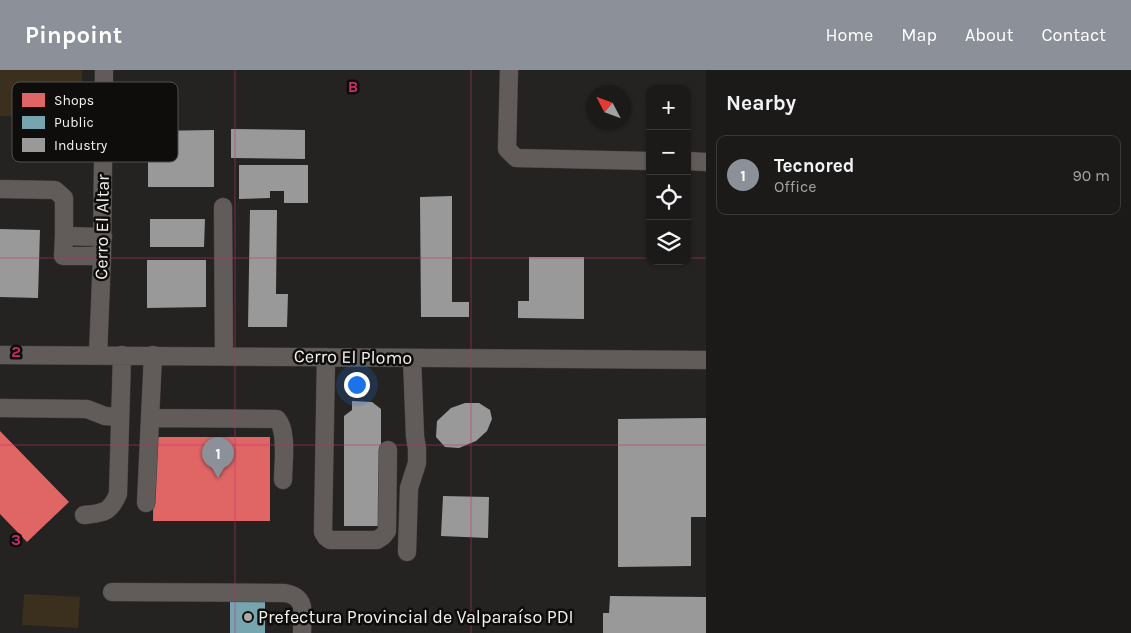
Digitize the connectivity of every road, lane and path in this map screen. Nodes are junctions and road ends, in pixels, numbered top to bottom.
1 (508, 70) edge
2 (646, 161) edge
3 (691, 161) edge
4 (103, 162) edge
5 (706, 162) edge
6 (0, 190) edge
7 (223, 207) dead end
8 (64, 236) junction
9 (102, 237) junction
10 (102, 256) junction
11 (0, 355) edge
12 (98, 355) junction
13 (122, 355) junction
14 (153, 355) junction
15 (224, 356) junction
16 (326, 357) junction
17 (412, 358) junction
18 (706, 360) edge
19 (0, 408) edge
20 (120, 417) junction
21 (150, 418) junction
22 (388, 450) dead end
23 (282, 480) dead end
24 (146, 503) dead end
25 (84, 515) dead end
26 (408, 552) dead end
27 (112, 592) dead end
28 (302, 633) edge

1 - 2 street
3 - 5 street
4 - 9 street, Cerro El Altar
6 - 8 street
7 - 15 street
8 - 9 street
8 - 10 street
9 - 10 street, Cerro El Altar
10 - 12 street, Cerro El Altar
11 - 12 street, Cerro El Plomo
12 - 13 street, Cerro El Plomo
13 - 14 street, Cerro El Plomo
13 - 20 street
14 - 15 street, Cerro El Plomo
14 - 21 street
15 - 16 street, Cerro El Plomo
16 - 17 street, Cerro El Plomo
16 - 22 street
17 - 18 street, Cerro El Plomo
17 - 26 street
19 - 20 street
20 - 25 street
21 - 23 street
21 - 24 street
27 - 28 street

